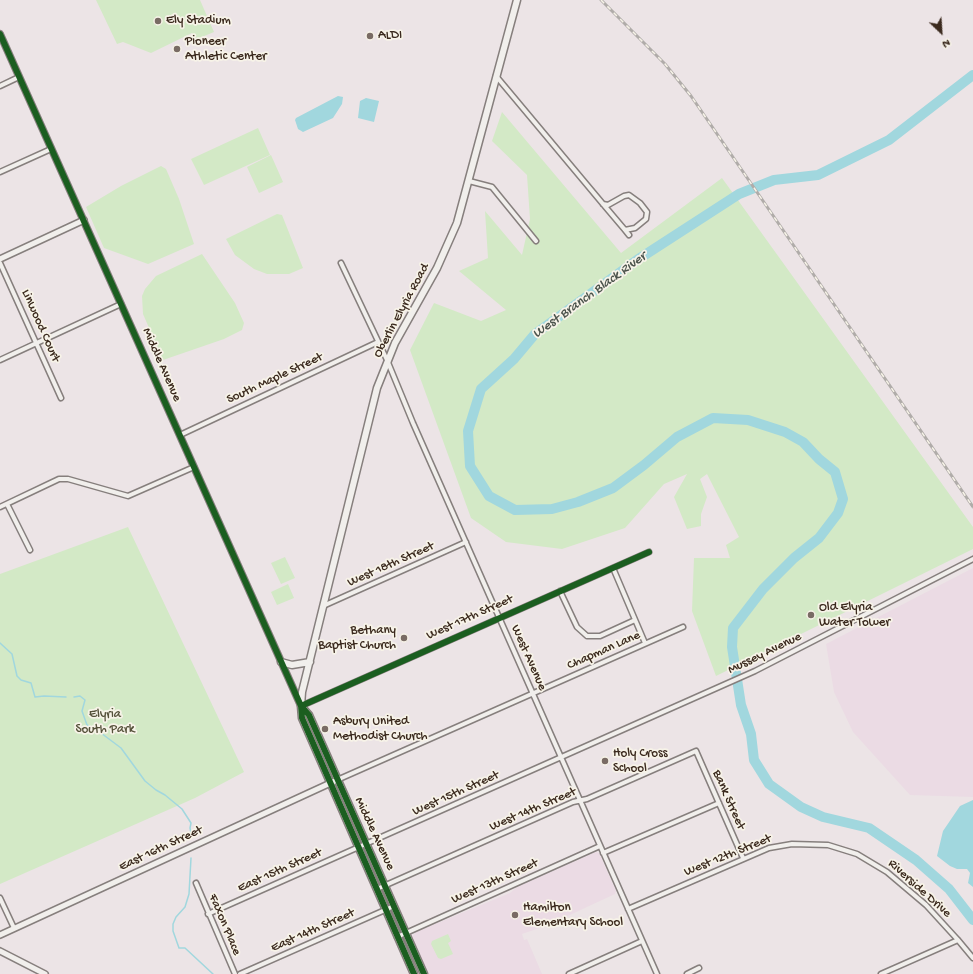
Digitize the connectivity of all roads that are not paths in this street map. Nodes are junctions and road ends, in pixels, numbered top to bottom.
1 (517, 0) edge
2 (0, 34) edge
3 (496, 76) junction
4 (19, 77) junction
5 (0, 86) edge
6 (51, 149) junction
7 (0, 172) edge
8 (469, 181) junction
9 (603, 204) junction
10 (84, 220) junction
11 (625, 230) junction
12 (629, 235) dead end
13 (536, 241) dead end
14 (0, 259) edge
15 (0, 263) edge
16 (341, 263) dead end
17 (122, 304) junction
18 (378, 342) junction
19 (37, 343) junction
20 (0, 360) edge
21 (387, 360) junction
22 (61, 398) dead end
23 (180, 434) junction
24 (194, 467) junction
25 (7, 504) junction
26 (0, 507) edge
27 (466, 542) junction
28 (30, 550) dead end
29 (649, 552) dead end
30 (973, 559) edge
31 (612, 568) junction
32 (560, 591) junction
33 (323, 606) junction
34 (499, 617) junction
35 (635, 620) junction
36 (683, 627) dead end
37 (645, 643) junction
38 (281, 662) junction
39 (310, 662) junction
40 (533, 694) junction
41 (300, 706) junction
42 (696, 751) joint
43 (561, 758) junction
44 (337, 780) junction
45 (330, 783) junction
46 (580, 800) junction
47 (718, 803) junction
48 (366, 844) junction
49 (600, 846) junction
50 (359, 847) junction
51 (841, 848) joint
52 (603, 853) junction
53 (743, 858) junction
54 (196, 884) dead end
55 (386, 886) junction
56 (377, 889) junction
57 (0, 898) edge
58 (394, 906) junction
59 (386, 909) junction
60 (628, 909) junction
61 (208, 914) junction
62 (14, 928) junction
63 (406, 933) junction
64 (0, 935) edge
65 (397, 937) junction
66 (958, 940) junction
67 (642, 941) junction
68 (0, 951) edge
69 (973, 958) edge
70 (699, 968) dead end
71 (45, 974) edge
72 (235, 974) edge
73 (240, 974) edge
74 (412, 974) edge
75 (424, 974) edge
76 (569, 974) edge
77 (657, 974) edge
78 (687, 974) edge
79 (881, 974) edge

1 - 3 main road, Oberlin Elyria Road
2 - 4 street, Middle Avenue
3 - 8 main road, Oberlin Elyria Road
3 - 9 street
4 - 5 street
4 - 6 street, Middle Avenue
6 - 7 street
6 - 10 street, Middle Avenue
8 - 13 street
8 - 21 main road, Oberlin Elyria Road
9 - 11 street
9 - 11 street
10 - 14 street
10 - 17 street, Middle Avenue
11 - 12 street
15 - 19 street, Linwood Court
16 - 18 street, West Avenue
17 - 19 street
17 - 23 street, Middle Avenue
18 - 21 street, West Avenue
18 - 23 street, South Maple Street
19 - 20 street
19 - 22 street, Linwood Court
21 - 27 street, West Avenue
21 - 33 main road, Oberlin Elyria Road
23 - 24 street, Middle Avenue
24 - 25 street
24 - 38 street, Middle Avenue
25 - 26 street
25 - 28 street
27 - 33 street, West 18th Street
27 - 34 street, West Avenue
29 - 31 street, West 17th Street
30 - 43 street, Mussey Avenue
31 - 32 street, West 17th Street
31 - 35 street
32 - 34 street, West 17th Street
32 - 35 street
33 - 39 main road, Oberlin Elyria Road
34 - 40 street, West Avenue
34 - 41 street, West 17th Street
35 - 37 street
36 - 37 street, Chapman Lane
37 - 40 street, Chapman Lane
38 - 39 main road
38 - 41 street, Middle Avenue
39 - 41 main road, Oberlin Elyria Road
40 - 43 street, West Avenue
40 - 44 street, Chapman Lane
41 - 44 main road, Middle Avenue
41 - 45 main road, Middle Avenue
42 - 46 street, West 14th Street
42 - 47 street, Bank Street
43 - 46 street, West Avenue
43 - 48 street, West 15th Street
44 - 45 street, East 16th Street
44 - 48 main road, Middle Avenue
45 - 50 main road, Middle Avenue
45 - 62 street, East 16th Street
46 - 49 street, West Avenue
46 - 55 street, West 14th Street
47 - 52 street
47 - 53 street, Bank Street
48 - 50 street, West 15th Street
48 - 55 main road, Middle Avenue
49 - 52 street, West Avenue
49 - 63 street, West 13th Street
50 - 56 main road, Middle Avenue
50 - 61 street, East 15th Street
51 - 53 street, West 12th Street
51 - 66 street, Riverside Drive
52 - 60 street, West Avenue
53 - 60 street, West 12th Street
54 - 61 street, Faxon Place
55 - 56 street, West 14th Street
55 - 58 main road, Middle Avenue
56 - 59 main road, Middle Avenue
57 - 62 street
58 - 59 street, East 14th Street
58 - 63 main road, Middle Avenue
59 - 65 main road, Middle Avenue
59 - 73 street, East 14th Street
60 - 67 street, West Avenue
61 - 72 street, Faxon Place
62 - 64 street, East 16th Street
63 - 65 street, West 13th Street
63 - 75 main road, Middle Avenue
65 - 74 main road, Middle Avenue
66 - 69 street, Riverside Drive
66 - 79 street
67 - 76 street
67 - 77 street, West Avenue
68 - 71 street
70 - 78 street

